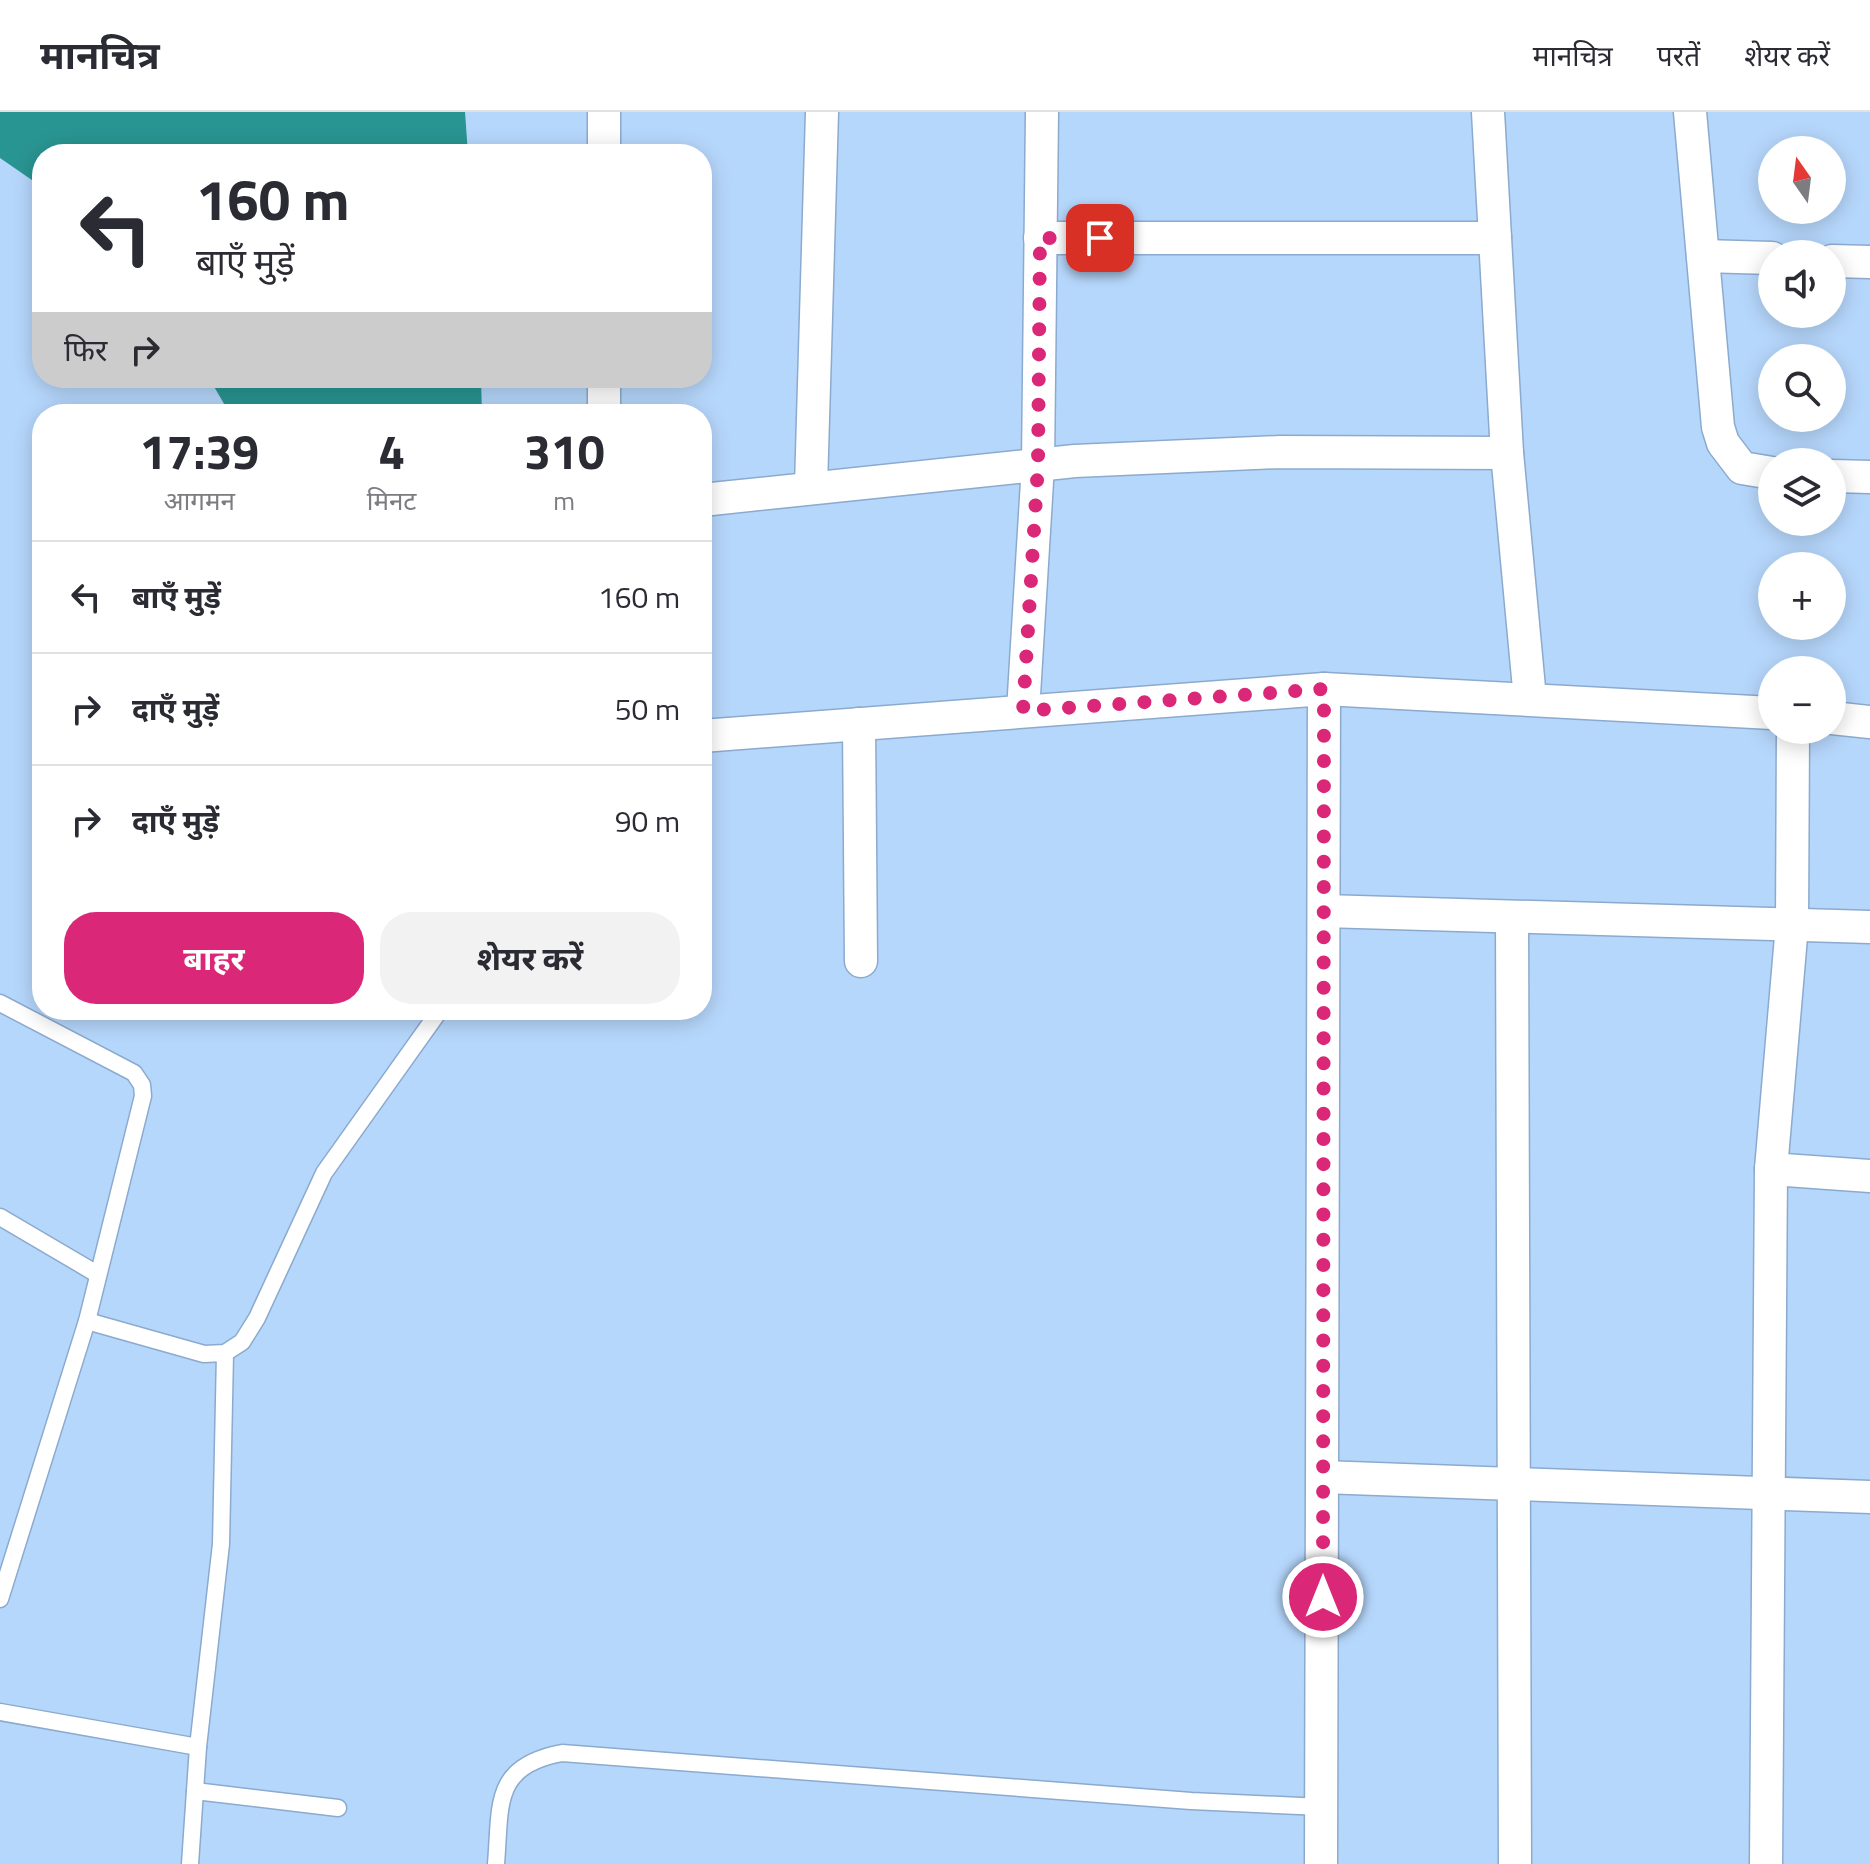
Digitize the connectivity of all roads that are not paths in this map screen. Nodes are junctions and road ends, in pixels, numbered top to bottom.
1 (604, 112) edge
2 (822, 112) edge
3 (1042, 112) edge
4 (1488, 112) edge
5 (1690, 112) edge
6 (604, 144) edge
7 (1040, 238) junction
8 (1495, 238) junction
9 (1703, 256) junction
10 (1758, 258) edge
11 (1846, 261) edge
12 (1870, 262) edge
13 (1507, 453) junction
14 (1038, 465) junction
15 (1758, 471) edge
16 (1846, 476) edge
17 (1870, 477) edge
18 (811, 487) junction
19 (712, 499) edge
20 (1324, 689) junction
21 (1530, 699) junction
22 (1023, 711) junction
23 (1758, 712) edge
24 (1846, 719) edge
25 (1870, 722) edge
26 (859, 724) junction
27 (712, 735) edge
28 (1793, 744) edge
29 (1324, 911) junction
30 (1512, 917) junction
31 (1792, 925) junction
32 (1870, 927) edge
33 (861, 961) dead end
34 (0, 1003) edge
35 (32, 1020) edge
36 (33, 1020) edge
37 (433, 1020) edge
38 (1771, 1169) junction
39 (1870, 1176) edge
40 (0, 1217) edge
41 (97, 1274) junction
42 (87, 1321) junction
43 (225, 1353) junction
44 (1323, 1477) junction
45 (1513, 1483) junction
46 (1770, 1493) junction
47 (1870, 1497) edge
48 (0, 1599) edge
49 (0, 1712) edge
50 (198, 1747) junction
51 (195, 1791) junction
52 (1322, 1807) junction
53 (338, 1808) dead end
54 (190, 1864) edge
55 (496, 1864) edge
56 (1321, 1864) edge
57 (1515, 1864) edge
58 (1766, 1864) edge

1 - 6 street
2 - 18 street
3 - 7 street
4 - 8 street
5 - 9 street
7 - 8 street
7 - 14 street
8 - 13 street
9 - 10 street
9 - 15 street
11 - 12 street
13 - 14 street
13 - 21 street
14 - 18 street
14 - 22 street
16 - 17 street
18 - 19 street
20 - 21 street
20 - 22 street
20 - 29 street
21 - 23 street
22 - 26 street
24 - 25 street
26 - 27 street
26 - 33 street
28 - 31 street
29 - 30 street
29 - 44 street
30 - 31 street
30 - 45 street
31 - 32 street
31 - 38 street
34 - 35 lane
36 - 41 lane
37 - 43 lane
38 - 39 street
38 - 46 street
40 - 41 lane
41 - 42 lane
42 - 43 lane
42 - 48 lane
43 - 50 lane
44 - 45 street
44 - 52 street
45 - 46 street
45 - 57 street
46 - 47 street
46 - 58 street
49 - 50 lane
50 - 51 lane
51 - 53 lane
51 - 54 lane
52 - 55 lane
52 - 56 street

